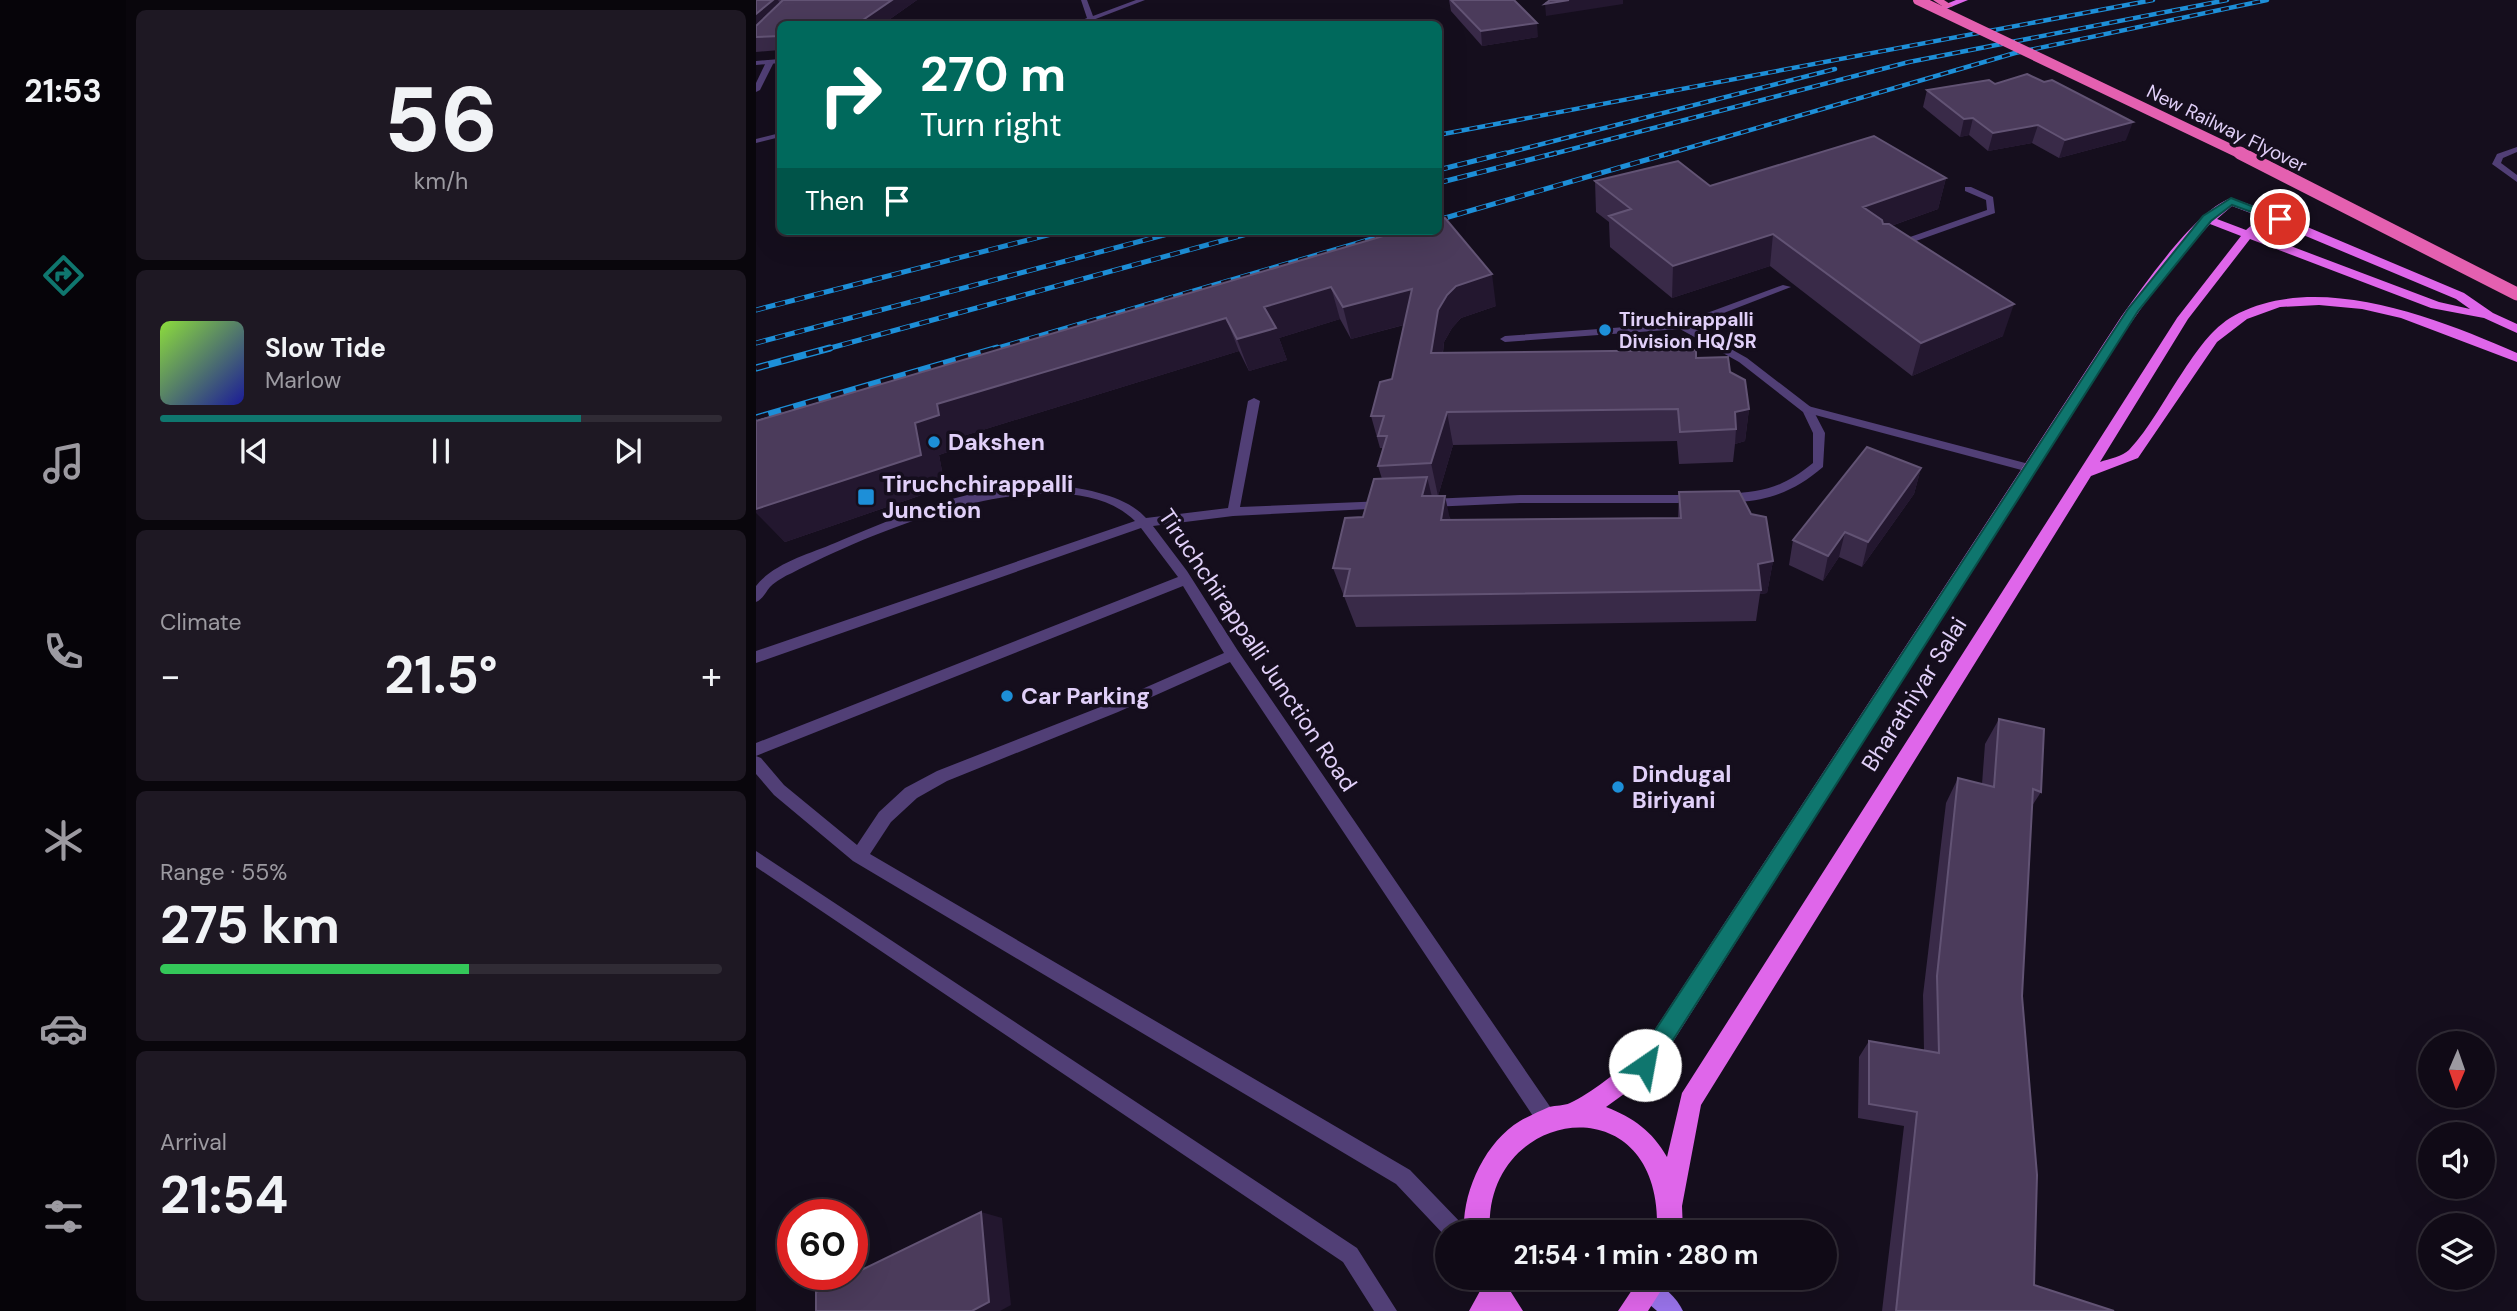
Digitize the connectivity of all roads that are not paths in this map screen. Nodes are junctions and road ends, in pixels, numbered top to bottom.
1 (1084, 0) edge
2 (1142, 0) edge
3 (1964, 0) edge
4 (1934, 3) edge
5 (1091, 19) junction
6 (1085, 21) edge
7 (777, 61) edge
8 (771, 62) junction
9 (756, 63) edge
10 (756, 90) edge
11 (777, 136) edge
12 (756, 141) edge
13 (2517, 149) edge
14 (2517, 179) edge
15 (1968, 189) dead end
16 (2270, 215) junction
17 (2207, 219) junction
18 (2248, 234) junction
19 (1881, 251) edge
20 (2517, 281) edge
21 (1786, 287) dead end
22 (2517, 294) edge
23 (2489, 316) junction
24 (1682, 326) junction
25 (2517, 329) edge
26 (1505, 339) dead end
27 (2517, 358) edge
28 (1254, 401) dead end
29 (1808, 410) junction
30 (2029, 468) junction
31 (2088, 472) junction
32 (1410, 504) edge
33 (1397, 505) edge
34 (1233, 512) junction
35 (1146, 522) junction
36 (1184, 580) junction
37 (756, 597) edge
38 (1233, 655) junction
39 (756, 657) edge
40 (756, 750) edge
41 (756, 763) edge
42 (859, 856) junction
43 (756, 858) edge
44 (1578, 1112) junction
45 (1546, 1118) junction
46 (1671, 1203) junction
47 (1444, 1220) edge
48 (1478, 1220) edge
49 (1670, 1220) edge
50 (1648, 1290) edge
51 (1657, 1290) edge
52 (1387, 1311) edge
53 (1631, 1311) edge
54 (1672, 1311) edge

1 - 5 street
2 - 5 street
3 - 4 main road
4 - 20 highway, New Railway Flyover
4 - 22 highway, New Railway Flyover, bridge
5 - 6 street
7 - 8 street
8 - 9 street
8 - 10 street
11 - 12 street
13 - 14 street
15 - 19 street
16 - 17 main road
16 - 18 main road, Bharathiyar Salai
16 - 23 main road
17 - 18 main road
17 - 30 main road, Bharathiyar Salai
18 - 23 main road
18 - 31 main road, Bharathiyar Salai
21 - 24 street
23 - 25 main road
24 - 26 street
24 - 29 street
27 - 31 main road
28 - 34 street
29 - 30 street
29 - 32 street
30 - 44 main road, Bharathiyar Salai
31 - 46 main road, Bharathiyar Salai
33 - 34 street
34 - 35 street
35 - 36 street, Tiruchchirappalli Junction Road
35 - 37 street, Tiruchchirappalli Junction Road
35 - 39 street
36 - 38 street, Tiruchchirappalli Junction Road
36 - 40 street
38 - 42 street
38 - 45 street, Tiruchchirappalli Junction Road
41 - 42 street
42 - 47 street
43 - 52 street
44 - 45 main road
44 - 46 main road
45 - 48 main road
46 - 49 main road
50 - 53 main road
51 - 54 main road

